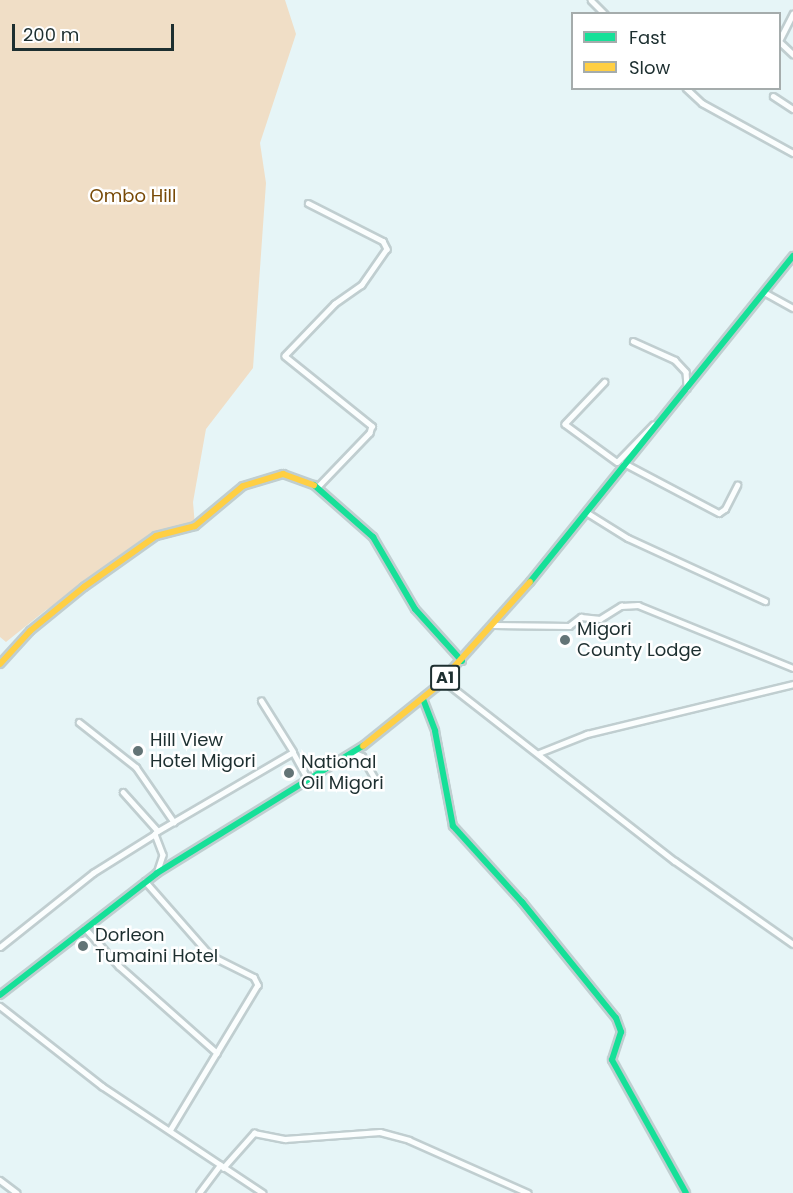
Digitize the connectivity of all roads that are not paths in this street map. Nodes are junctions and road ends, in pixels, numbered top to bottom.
1 (591, 0) edge
2 (603, 12) edge
3 (793, 14) edge
4 (781, 39) edge
5 (781, 42) edge
6 (793, 54) edge
7 (688, 90) edge
8 (773, 96) dead end
9 (793, 109) edge
10 (793, 153) edge
11 (308, 203) dead end
12 (793, 256) edge
13 (764, 292) junction
14 (793, 308) edge
15 (633, 341) dead end
16 (605, 382) dead end
17 (687, 388) junction
18 (624, 463) junction
19 (737, 485) dead end
20 (318, 487) junction
21 (586, 512) junction
22 (765, 601) dead end
23 (494, 625) junction
24 (462, 661) junction
25 (0, 664) edge
26 (793, 668) edge
27 (443, 680) junction
28 (793, 684) edge
29 (423, 699) junction
30 (261, 701) dead end
31 (79, 722) dead end
32 (293, 752) junction
33 (355, 753) junction
34 (539, 753) junction
35 (376, 780) dead end
36 (309, 782) junction
37 (123, 792) dead end
38 (174, 822) junction
39 (157, 832) junction
40 (157, 873) junction
41 (145, 881) junction
42 (85, 928) junction
43 (793, 944) edge
44 (0, 947) edge
45 (0, 995) edge
46 (0, 1006) edge
47 (217, 1053) junction
48 (170, 1131) junction
49 (222, 1167) junction
50 (0, 1180) edge
51 (250, 1186) junction
52 (17, 1193) edge
53 (199, 1193) edge
54 (251, 1193) edge
55 (263, 1193) edge
56 (528, 1193) edge
57 (686, 1193) edge

1 - 2 street
3 - 4 street
5 - 6 street
7 - 10 street
8 - 9 street
11 - 20 street
12 - 13 main road, A1
13 - 14 street
13 - 17 main road, A1
15 - 17 street
16 - 17 street
17 - 18 main road, A1
18 - 19 street
18 - 21 main road, A1
20 - 24 main road
20 - 25 main road
21 - 22 street
21 - 23 main road, A1
23 - 24 main road, A1
23 - 26 street
24 - 27 main road, A1
27 - 29 main road, A1
27 - 34 street
28 - 34 street
29 - 33 main road, A1
29 - 57 main road
30 - 32 street
31 - 38 street
32 - 36 street
32 - 38 street
33 - 35 street
33 - 36 main road, A1
34 - 43 street
36 - 40 main road, A1
37 - 39 street
38 - 39 street
39 - 40 street
39 - 44 street
40 - 41 main road, A1
41 - 42 main road, A1
41 - 47 street
42 - 45 main road, A1
42 - 47 street
46 - 48 street
47 - 48 street
48 - 49 street
49 - 51 street
49 - 53 street
49 - 56 street
50 - 52 street
51 - 54 street
51 - 55 street

